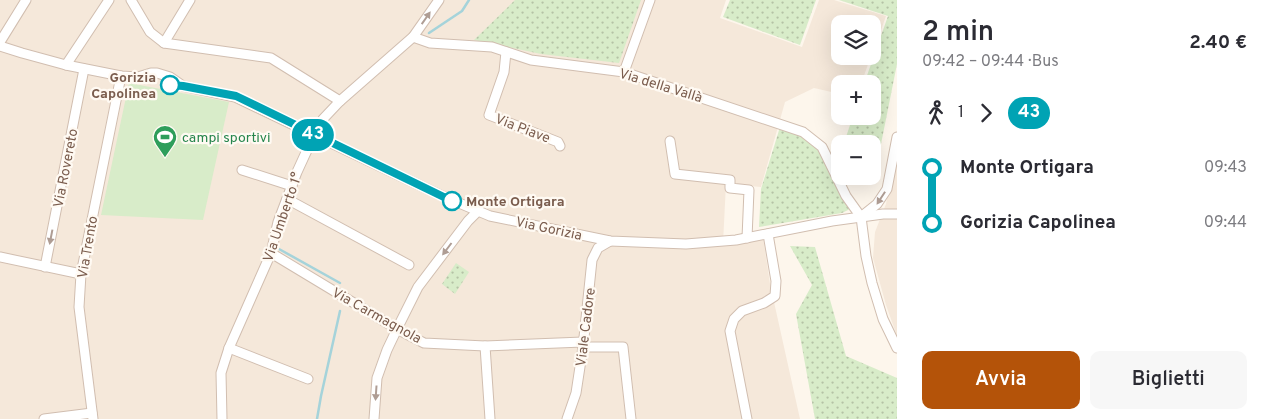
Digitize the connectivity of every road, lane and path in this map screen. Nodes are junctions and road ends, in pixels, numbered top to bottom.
1 (26, 0) edge
2 (108, 0) edge
3 (131, 0) edge
4 (190, 0) edge
5 (440, 0) edge
6 (650, 0) edge
7 (413, 37) junction
8 (164, 43) junction
9 (0, 44) edge
10 (506, 52) junction
11 (66, 65) junction
12 (84, 69) junction
13 (624, 72) junction
14 (121, 76) junction
15 (340, 101) junction
16 (314, 135) junction
17 (897, 137) edge
18 (670, 141) dead end
19 (560, 146) dead end
20 (242, 170) dead end
21 (292, 186) junction
22 (287, 198) junction
23 (478, 211) junction
24 (897, 214) edge
25 (861, 217) junction
26 (768, 234) junction
27 (747, 238) junction
28 (610, 241) junction
29 (271, 253) junction
30 (0, 257) edge
31 (409, 265) dead end
32 (45, 267) junction
33 (81, 274) junction
34 (397, 329) junction
35 (583, 345) junction
36 (485, 346) junction
37 (229, 348) junction
38 (897, 348) edge
39 (308, 379) dead end
40 (92, 416) edge
41 (44, 419) edge
42 (222, 419) edge
43 (374, 419) edge
44 (490, 419) edge
45 (567, 419) edge
46 (631, 419) edge
47 (747, 419) edge

1 - 9 street
2 - 11 street
3 - 8 street
4 - 8 street
7 -> 5 street, Via Umberto 1°
6 - 13 street
7 - 10 street, Via della Vallà
7 - 15 street, Via Umberto 1°
8 - 15 street
9 - 11 street, Via Gorizia
10 - 13 street, Via della Vallà
10 - 19 street, Via Piave
11 - 12 street, Via Gorizia
12 - 14 street, Via Gorizia
12 -> 32 street, Via Rovereto
13 - 25 street, Via della Vallà
14 - 16 street, Via Gorizia
14 - 33 street, Via Trento
15 - 16 street, Via Umberto 1°
16 - 21 street, Via Umberto 1°
16 - 23 street, Via Gorizia
17 -> 25 street
18 - 27 street
20 - 21 street
21 - 22 street, Via Umberto 1°
22 - 29 street, Via Umberto 1°
22 - 31 street
23 - 28 street, Via Gorizia
23 -> 34 street
24 - 25 street, Via Gorizia
25 - 26 street, Via Gorizia
25 - 38 street
26 - 27 street, Via Gorizia
26 - 47 street
27 - 28 street, Via Gorizia
28 - 35 street, Viale Cadore
29 - 34 street, Via Carmagnola
29 - 37 street, Via Umberto 1°
30 - 32 street
32 - 33 street
33 - 40 street, Via Trento
34 - 36 street, Via Carmagnola
34 -> 43 street
35 - 36 street, Via Carmagnola
35 - 45 street, Viale Cadore
35 - 46 street, Via Carmagnola
36 - 44 street
37 - 39 street
37 - 42 street, Via Umberto 1°
40 - 41 street

